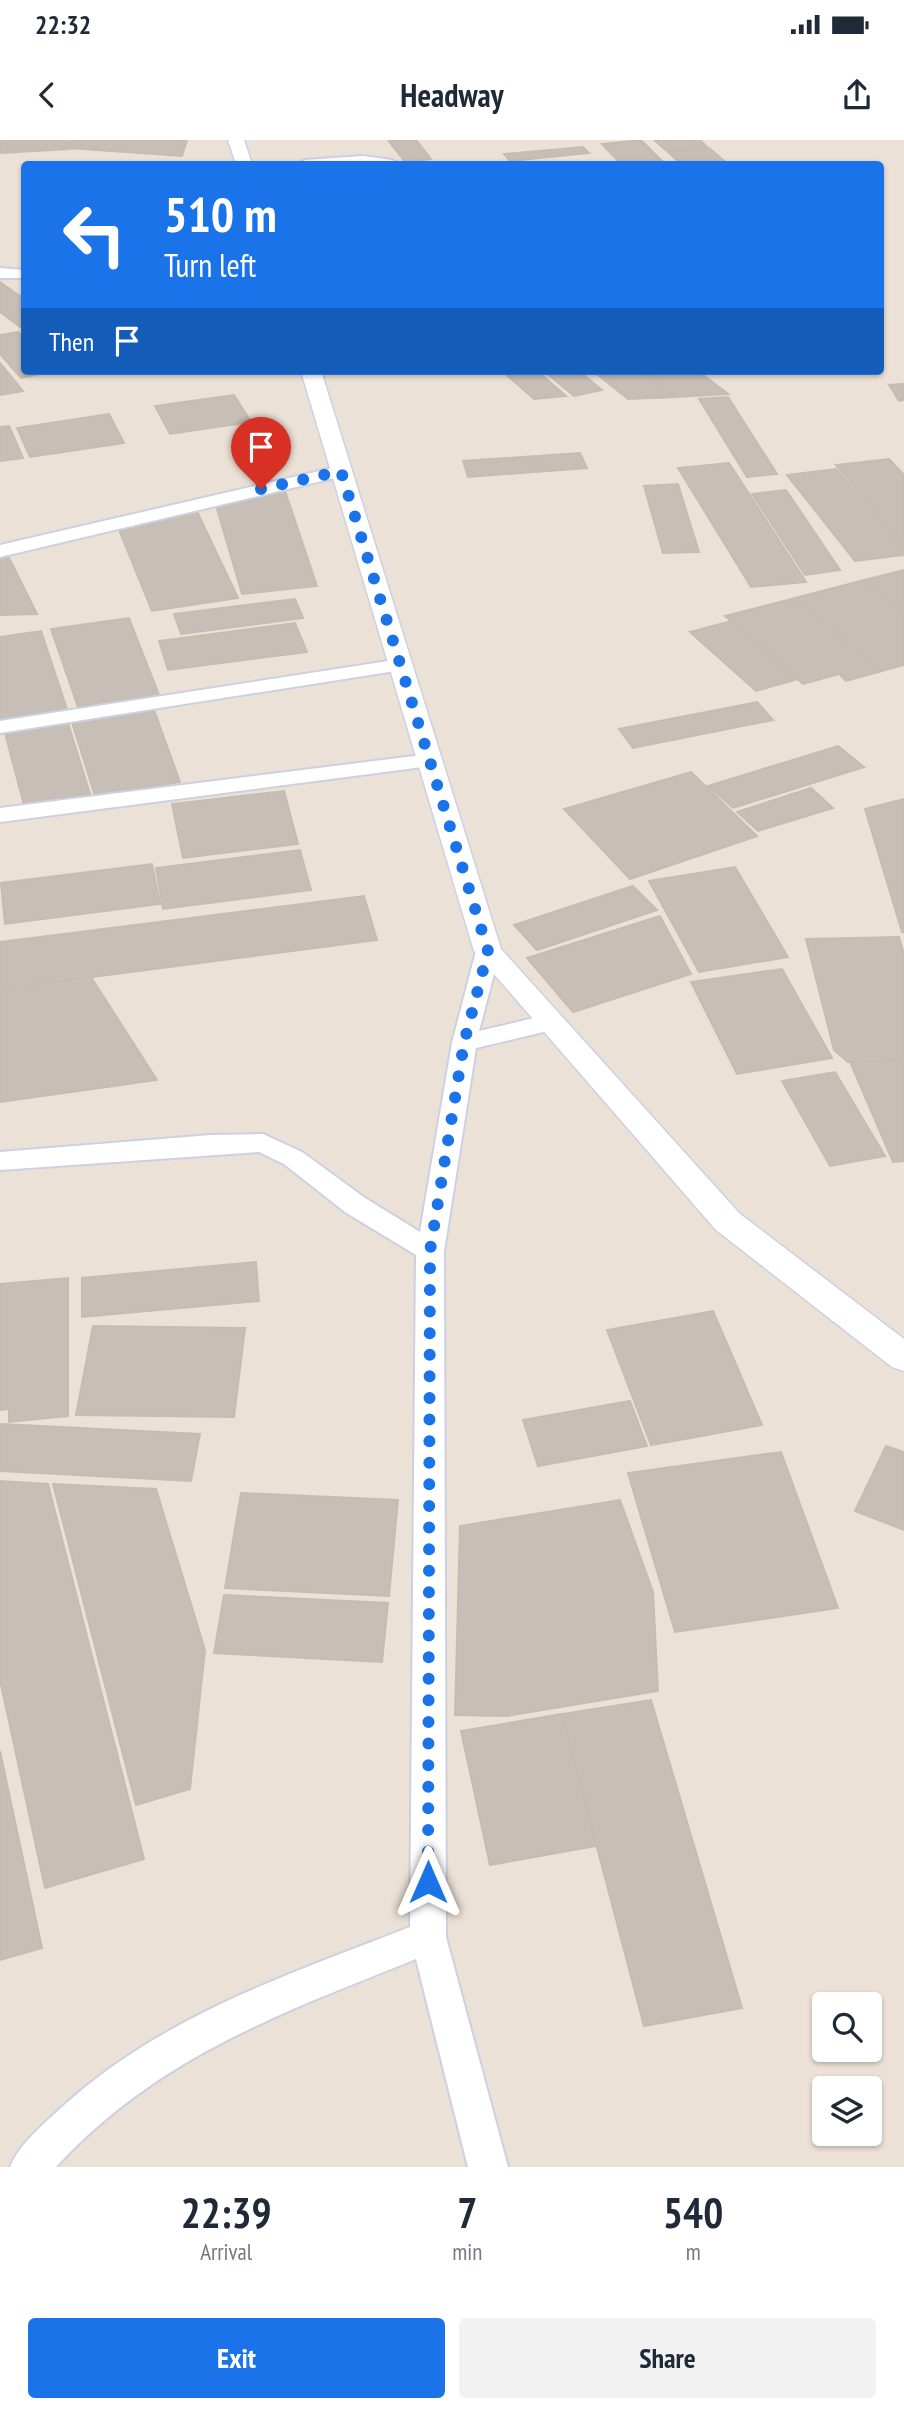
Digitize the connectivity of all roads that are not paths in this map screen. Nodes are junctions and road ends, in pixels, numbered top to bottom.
1 (236, 140) edge
2 (243, 161) edge
3 (348, 161) edge
4 (370, 161) edge
5 (0, 273) edge
6 (21, 274) edge
7 (312, 375) edge
8 (341, 471) junction
9 (0, 551) edge
10 (401, 665) junction
11 (0, 727) edge
12 (430, 760) junction
13 (0, 815) edge
14 (488, 951) junction
15 (551, 1022) junction
16 (464, 1043) junction
17 (0, 1161) edge
18 (430, 1251) junction
19 (904, 1358) edge
20 (428, 1937) junction
21 (30, 2167) edge
22 (488, 2167) edge

1 - 2 street
3 - 4 street
5 - 6 street
7 - 8 street
8 - 9 street
8 - 10 street
10 - 11 street
10 - 12 street
12 - 13 street
12 - 14 street
14 - 15 street
14 - 16 street
15 - 16 street
15 - 19 street
16 - 18 street
17 - 18 street
18 - 20 street
20 - 21 street
20 - 22 street

